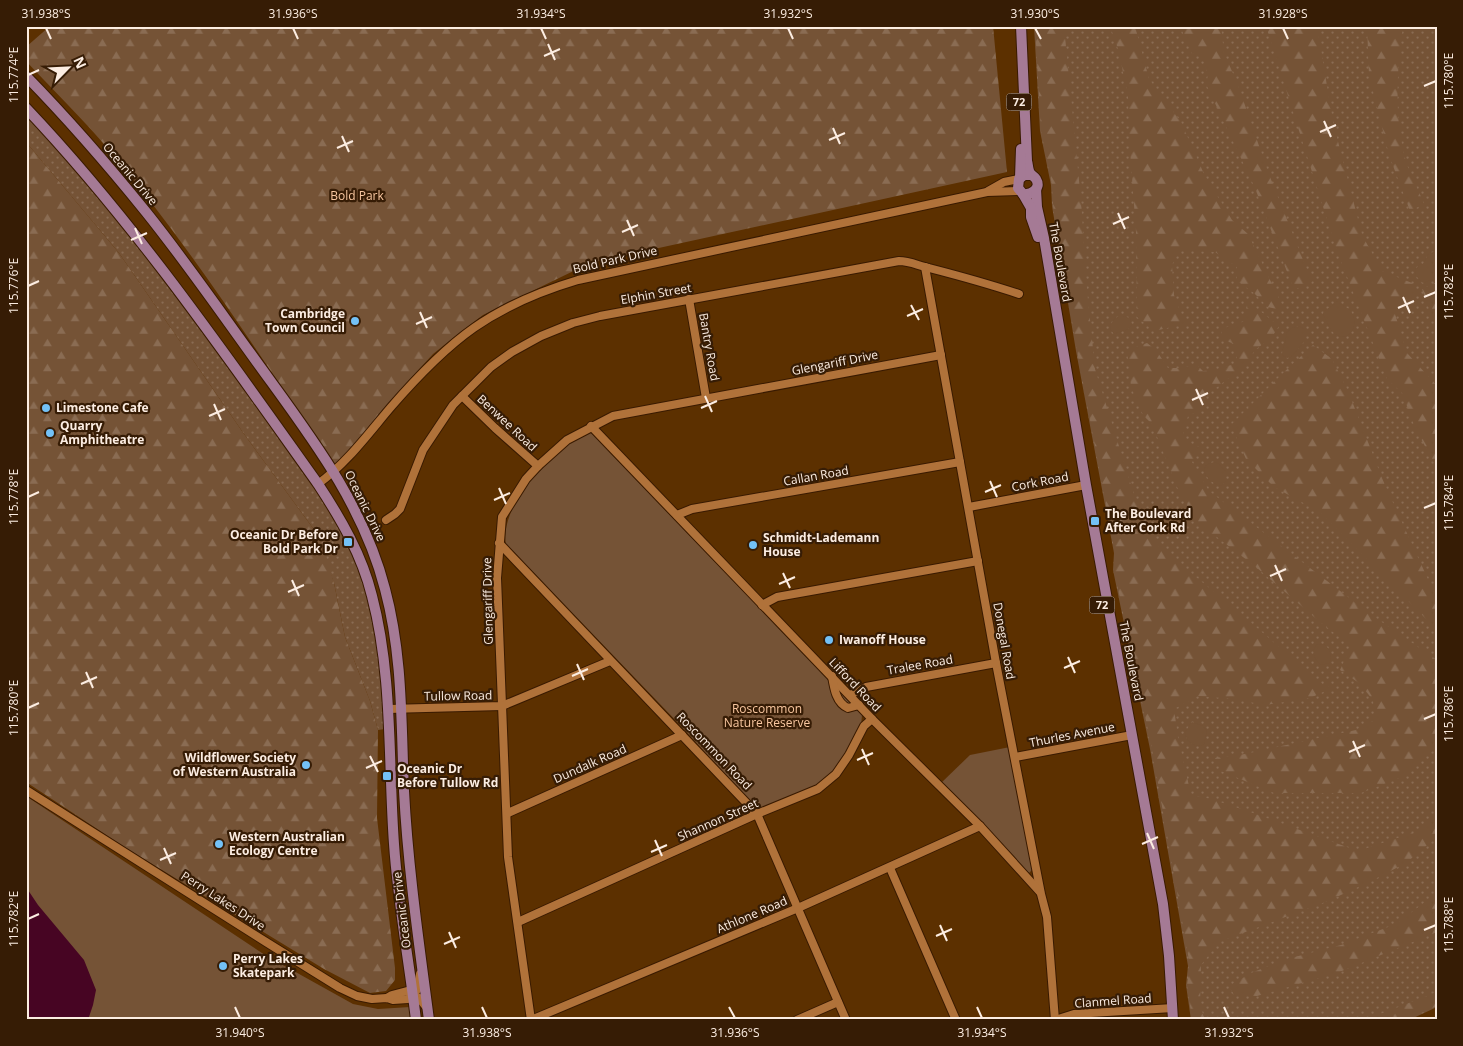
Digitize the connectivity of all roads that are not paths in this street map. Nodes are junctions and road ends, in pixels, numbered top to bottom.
1 (1014, 26) edge
2 (1020, 26) edge
3 (26, 76) edge
4 (26, 108) edge
5 (1031, 175) junction
6 (1019, 178) junction
7 (1036, 189) junction
8 (987, 192) junction
9 (1021, 192) junction
10 (925, 267) junction
11 (1019, 294) dead end
12 (689, 300) junction
13 (941, 355) junction
14 (462, 396) junction
15 (706, 398) junction
16 (591, 426) junction
17 (960, 462) junction
18 (538, 466) junction
19 (335, 472) junction
20 (318, 484) junction
21 (1083, 486) junction
22 (969, 507) junction
23 (677, 515) junction
24 (386, 520) dead end
25 (499, 543) junction
26 (978, 561) junction
27 (762, 604) junction
28 (610, 661) junction
29 (996, 663) junction
30 (832, 676) junction
31 (850, 695) junction
32 (859, 705) junction
33 (502, 706) junction
34 (388, 708) junction
35 (402, 708) junction
36 (872, 719) junction
37 (682, 735) junction
38 (1129, 736) junction
39 (1015, 757) junction
40 (26, 790) edge
41 (508, 813) junction
42 (758, 814) junction
43 (980, 826) junction
44 (890, 868) junction
45 (1041, 894) junction
46 (798, 908) junction
47 (518, 922) junction
48 (421, 961) junction
49 (413, 996) junction
50 (838, 1002) junction
51 (1170, 1008) junction
52 (427, 1009) junction
53 (416, 1020) edge
54 (428, 1020) edge
55 (531, 1020) edge
56 (797, 1020) edge
57 (846, 1020) edge
58 (956, 1020) edge
59 (1055, 1020) edge
60 (1167, 1020) edge
61 (1173, 1020) edge

1 - 6 main road, The Boulevard / 72
2 - 5 main road, The Boulevard / 72
3 - 19 main road, Oceanic Drive
4 - 20 main road, Oceanic Drive
5 - 6 main road
5 - 7 main road, The Boulevard / 72
6 - 8 street, Bold Park Drive
6 - 9 main road, The Boulevard / 72
7 - 9 main road
7 - 21 main road, The Boulevard / 72
8 - 9 street, Bold Park Drive
8 - 19 street, Bold Park Drive
9 - 21 main road, The Boulevard / 72
10 - 11 street, Elphin Street
10 - 12 street, Elphin Street
10 - 13 street, Donegal Road
12 - 14 street, Elphin Street
12 - 15 street, Bantry Road
13 - 15 street, Glengariff Drive
13 - 17 street, Donegal Road
14 - 18 street, Benwee Road
14 - 24 street, Elphin Street
15 - 16 street, Glengariff Drive
16 - 18 street, Glengariff Drive
16 - 23 street, Lifford Road
17 - 22 street, Donegal Road
17 - 23 street, Callan Road
18 - 25 street, Glengariff Drive
19 - 20 street, Bold Park Drive
19 - 35 main road, Oceanic Drive
20 - 34 main road, Oceanic Drive
21 - 22 street, Cork Road
21 - 38 main road, The Boulevard / 72
22 - 26 street, Donegal Road
23 - 27 street, Lifford Road
25 - 28 street, Roscommon Road
25 - 33 street, Glengariff Drive
26 - 27 street
26 - 29 street, Donegal Road
27 - 30 street, Lifford Road
28 - 33 street, Tullow Road
28 - 37 street, Roscommon Road
29 - 31 street, Tralee Road
29 - 39 street, Donegal Road
30 - 31 street, Lifford Road
30 - 32 street
31 - 32 street, Lifford Road
32 - 36 street, Lifford Road
33 - 35 street, Tullow Road
33 - 41 street, Glengariff Drive
34 - 35 street, Tullow Road
34 - 49 main road, Oceanic Drive
35 - 48 main road, Oceanic Drive
36 - 42 street, Shannon Street
36 - 43 street, Lifford Road
37 - 41 street, Dundalk Road
37 - 42 street, Roscommon Road
38 - 39 street, Thurles Avenue
38 - 51 main road, The Boulevard / 72
39 - 45 street, Donegal Road
40 - 49 street, Perry Lakes Drive
41 - 47 street, Glengariff Drive
42 - 46 street, Roscommon Road
42 - 47 street, Shannon Street
43 - 44 street, Athlone Road
43 - 45 street, Lifford Road
44 - 46 street, Athlone Road
44 - 58 street
45 - 59 street, Donegal Road
46 - 50 street, Roscommon Road
46 - 55 street, Athlone Road
47 - 55 street, Glengariff Drive
48 - 49 street
48 - 52 main road, Oceanic Drive
49 - 52 street
49 - 53 main road, Oceanic Drive
50 - 56 street
50 - 57 street, Roscommon Road
51 - 59 street, Clanmel Road
51 - 60 main road, The Boulevard / 72
51 - 61 main road, The Boulevard / 72
52 - 54 main road, Oceanic Drive

